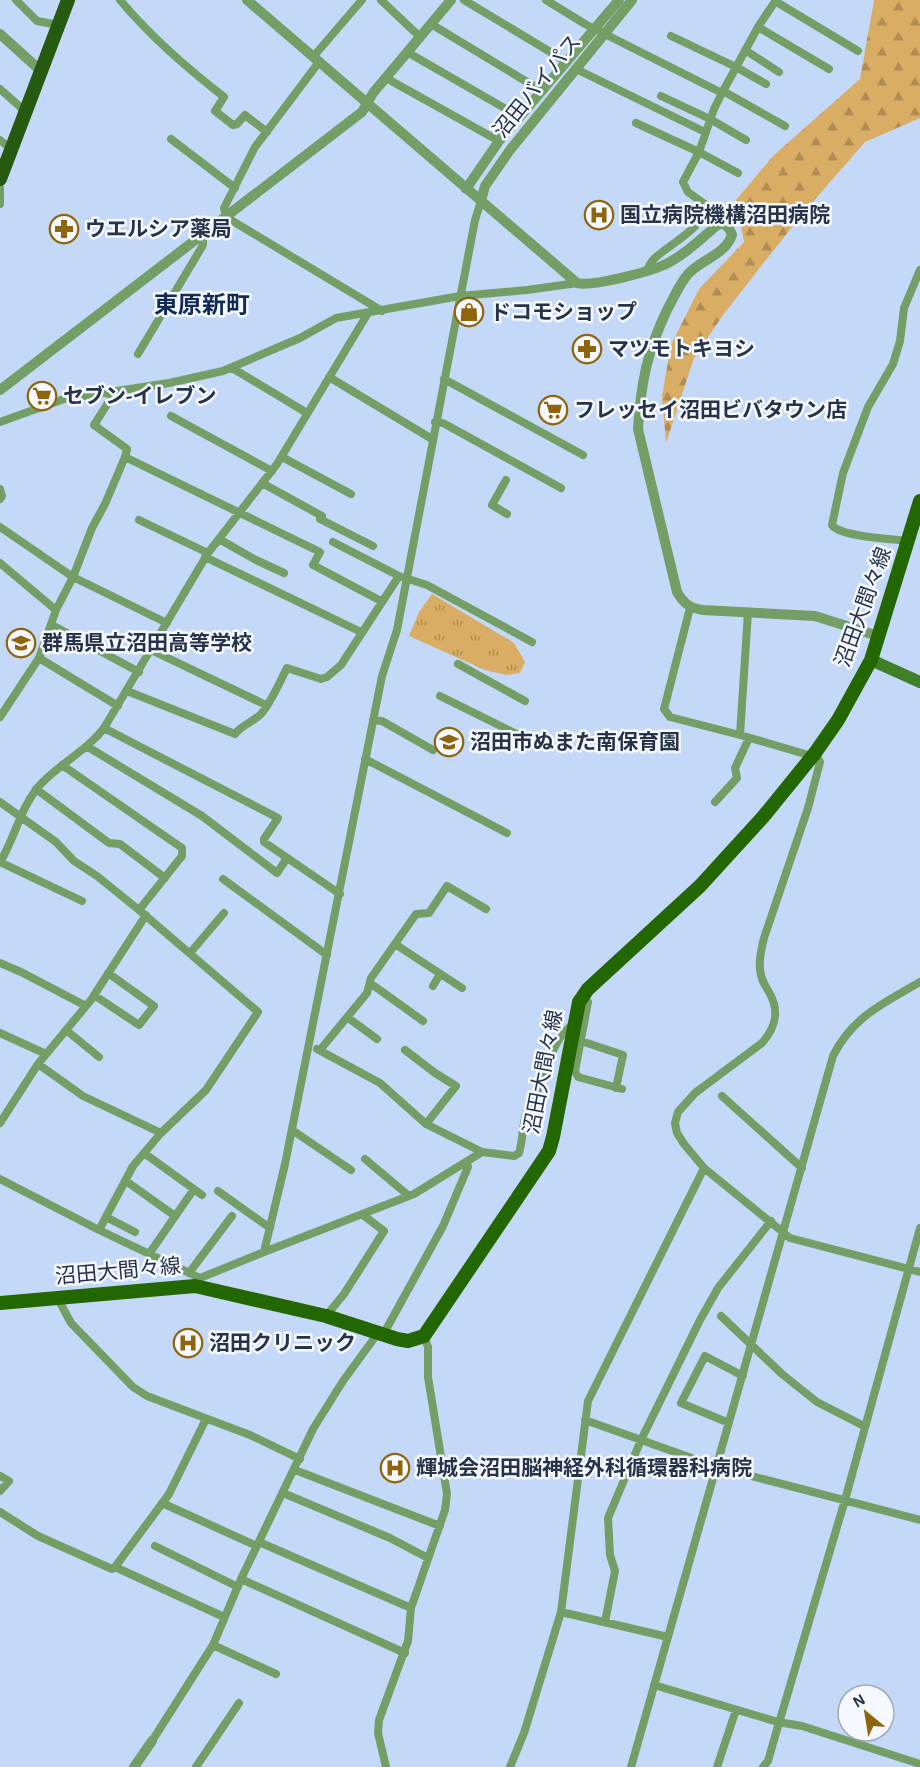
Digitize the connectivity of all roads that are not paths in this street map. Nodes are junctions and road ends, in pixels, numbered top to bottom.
1 (16, 0) edge
2 (120, 0) edge
3 (247, 0) edge
4 (362, 0) edge
5 (381, 0) edge
6 (451, 0) edge
7 (464, 0) edge
8 (546, 0) edge
9 (632, 0) edge
10 (776, 1) edge
11 (64, 2) edge
12 (613, 2) edge
13 (431, 24) junction
14 (58, 25) junction
15 (758, 27) junction
16 (600, 31) junction
17 (0, 33) edge
18 (671, 36) dead end
19 (420, 37) junction
20 (745, 50) junction
21 (858, 51) dead end
22 (407, 52) junction
23 (316, 59) junction
24 (572, 65) junction
25 (736, 67) junction
26 (829, 69) dead end
27 (41, 71) junction
28 (779, 72) dead end
29 (386, 78) junction
30 (766, 84) dead end
31 (0, 89) edge
32 (542, 91) junction
33 (722, 92) junction
34 (661, 96) dead end
35 (366, 102) junction
36 (27, 113) junction
37 (520, 117) junction
38 (710, 119) junction
39 (636, 123) dead end
40 (785, 126) dead end
41 (267, 132) junction
42 (705, 132) junction
43 (171, 139) dead end
44 (0, 140) edge
45 (746, 140) dead end
46 (499, 141) junction
47 (11, 149) junction
48 (699, 152) junction
49 (738, 172) dead end
50 (0, 179) edge
51 (0, 188) edge
52 (235, 188) junction
53 (466, 189) junction
54 (481, 201) junction
55 (0, 204) edge
56 (226, 217) junction
57 (203, 234) junction
58 (647, 270) junction
59 (920, 270) edge
60 (577, 282) junction
61 (460, 296) junction
62 (382, 311) junction
63 (369, 313) junction
64 (138, 354) dead end
65 (231, 368) junction
66 (329, 377) junction
67 (444, 379) junction
68 (0, 390) edge
69 (115, 392) junction
70 (307, 413) junction
71 (171, 416) dead end
72 (0, 422) edge
73 (435, 422) junction
74 (432, 439) junction
75 (583, 454) dead end
76 (125, 457) junction
77 (282, 457) junction
78 (272, 471) junction
79 (506, 480) dead end
80 (262, 483) junction
81 (561, 488) dead end
82 (0, 489) edge
83 (351, 494) dead end
84 (0, 499) edge
85 (920, 501) edge
86 (239, 513) junction
87 (507, 514) dead end
88 (139, 520) dead end
89 (0, 527) edge
90 (219, 538) junction
91 (909, 541) junction
92 (333, 543) dead end
93 (374, 546) dead end
94 (207, 555) junction
95 (0, 564) edge
96 (284, 573) dead end
97 (73, 577) junction
98 (402, 577) junction
99 (381, 601) junction
100 (690, 608) junction
101 (56, 610) junction
102 (748, 612) junction
103 (167, 623) junction
104 (52, 625) junction
105 (361, 632) junction
106 (878, 636) junction
107 (532, 642) dead end
108 (151, 650) junction
109 (39, 658) junction
110 (871, 660) junction
111 (458, 664) dead end
112 (139, 672) junction
113 (920, 682) edge
114 (127, 691) junction
115 (440, 696) dead end
116 (525, 701) dead end
117 (266, 705) junction
118 (118, 706) junction
119 (0, 717) edge
120 (373, 720) junction
121 (104, 728) junction
122 (744, 737) junction
123 (525, 738) dead end
124 (88, 747) junction
125 (433, 750) dead end
126 (814, 754) junction
127 (365, 759) junction
128 (62, 765) junction
129 (36, 789) junction
130 (0, 802) edge
131 (715, 802) dead end
132 (19, 817) junction
133 (507, 833) dead end
134 (287, 858) junction
135 (0, 862) edge
136 (165, 878) junction
137 (223, 879) dead end
138 (340, 894) junction
139 (82, 901) dead end
140 (486, 909) dead end
141 (143, 913) junction
142 (224, 913) dead end
143 (395, 944) junction
144 (190, 953) junction
145 (327, 955) junction
146 (0, 963) edge
147 (108, 973) junction
148 (440, 974) junction
149 (920, 982) edge
150 (370, 983) junction
151 (433, 986) dead end
152 (462, 988) dead end
153 (94, 995) junction
154 (582, 998) junction
155 (86, 1006) junction
156 (347, 1017) junction
157 (423, 1021) dead end
158 (575, 1024) junction
159 (66, 1030) junction
160 (0, 1033) edge
161 (377, 1039) dead end
162 (580, 1041) junction
163 (309, 1044) junction
164 (320, 1050) junction
165 (405, 1050) dead end
166 (46, 1054) junction
167 (99, 1057) dead end
168 (38, 1064) junction
169 (722, 1096) dead end
170 (0, 1123) edge
171 (426, 1124) junction
172 (292, 1130) junction
173 (160, 1133) junction
174 (482, 1152) junction
175 (144, 1153) junction
176 (365, 1159) dead end
177 (467, 1163) junction
178 (704, 1168) junction
179 (802, 1168) junction
180 (351, 1170) dead end
181 (0, 1179) edge
182 (126, 1181) junction
183 (194, 1189) junction
184 (218, 1191) dead end
185 (202, 1195) dead end
186 (409, 1196) junction
187 (363, 1215) junction
188 (175, 1216) junction
189 (232, 1216) dead end
190 (106, 1217) junction
191 (771, 1221) junction
192 (270, 1228) junction
193 (920, 1228) edge
194 (99, 1230) junction
195 (135, 1232) dead end
196 (783, 1233) junction
197 (264, 1252) junction
198 (149, 1254) junction
199 (909, 1269) junction
200 (920, 1272) edge
201 (195, 1279) junction
202 (57, 1297) junction
203 (0, 1303) edge
204 (721, 1316) dead end
205 (326, 1317) junction
206 (381, 1334) junction
207 (424, 1336) junction
208 (752, 1345) junction
209 (743, 1376) junction
210 (206, 1419) junction
211 (585, 1420) junction
212 (729, 1424) junction
213 (864, 1426) junction
214 (641, 1440) junction
215 (300, 1459) junction
216 (717, 1467) junction
217 (295, 1470) junction
218 (0, 1476) edge
219 (0, 1491) edge
220 (283, 1493) junction
221 (845, 1500) junction
222 (162, 1503) junction
223 (0, 1512) edge
224 (920, 1520) edge
225 (440, 1526) junction
226 (258, 1544) junction
227 (155, 1546) dead end
228 (428, 1558) junction
229 (115, 1567) junction
230 (239, 1583) junction
231 (411, 1608) junction
232 (561, 1612) junction
233 (224, 1617) junction
234 (605, 1622) junction
235 (668, 1637) junction
236 (213, 1645) junction
237 (405, 1653) junction
238 (276, 1674) dead end
239 (654, 1685) junction
240 (239, 1703) dead end
241 (736, 1710) junction
242 (778, 1722) junction
243 (152, 1741) joint
244 (920, 1764) edge
245 (134, 1767) edge
246 (196, 1767) edge
247 (386, 1767) edge
248 (510, 1767) edge
249 (631, 1767) edge
250 (717, 1767) edge
251 (763, 1767) edge

1 - 14 street
2 - 41 street
3 - 23 street
4 - 23 street
5 - 19 street
6 - 13 street
7 - 24 street
8 - 16 street
9 - 16 street, 沼田バイパス
10 - 15 street
10 - 21 street
11 - 14 highway
12 - 16 street, 沼田バイパス
13 - 19 street
13 - 32 street
14 - 27 highway
15 - 20 street
15 - 26 street
16 - 24 street, 沼田バイパス
16 - 33 street
17 - 27 street
18 - 25 street
19 - 22 street
20 - 25 street
20 - 28 street
22 - 29 street
22 - 37 street
23 - 35 street
23 - 41 street
24 - 32 street, 沼田バイパス
24 - 42 street
24 - 54 street, 沼田バイパス
25 - 30 street
25 - 33 street
27 - 36 highway
29 - 35 street
29 - 46 street
31 - 36 street
32 - 37 street, 沼田バイパス
33 - 38 street
33 - 40 street
34 - 38 street
35 - 53 street
35 - 56 street
36 - 47 highway
37 - 46 street, 沼田バイパス
38 - 42 street
38 - 45 street
39 - 48 street
41 - 52 street
42 - 48 street
43 - 52 street
44 - 47 street
46 - 53 street, 沼田バイパス
47 - 50 highway
48 - 49 street
48 - 58 street
51 - 55 street
52 - 56 street
53 - 54 street
54 - 60 street
54 - 61 street
56 - 57 street
56 - 62 street
57 - 64 street
57 - 68 street
58 - 60 street
58 - 100 street
59 - 91 street
60 - 61 street
61 - 62 street
61 - 67 street
62 - 63 street
63 - 65 street
63 - 66 street
65 - 69 street
65 - 70 street
66 - 70 street
66 - 74 street
67 - 73 street
67 - 75 street
69 - 72 street
69 - 76 street
70 - 77 street
71 - 78 street
73 - 74 street
73 - 81 street
74 - 98 street
76 - 86 street
76 - 97 street
77 - 78 street
77 - 83 street
78 - 80 street
79 - 87 street
80 - 86 street
80 - 93 street
82 - 84 street
85 - 91 main road, 沼田大間々線
86 - 90 street
86 - 99 street
88 - 94 street
89 - 97 street
90 - 94 street
90 - 96 street
91 - 106 main road, 沼田大間々線
92 - 98 street
94 - 103 street
94 - 105 street
95 - 101 street
97 - 101 street
97 - 103 street
98 - 99 street
98 - 107 street
98 - 120 street
99 - 105 street
100 - 102 street
100 - 122 street
101 - 104 street
102 - 106 street
102 - 122 street
103 - 108 street
104 - 109 street
104 - 112 street
105 - 117 street
106 - 110 main road, 沼田大間々線
108 - 112 street
108 - 117 street
109 - 118 street
109 - 119 street
110 - 113 main road
110 - 126 main road, 沼田大間々線
111 - 116 street
112 - 114 street
114 - 117 street
114 - 118 street
115 - 123 street
118 - 121 street
120 - 125 street
120 - 127 street
121 - 124 street
121 - 134 street
122 - 126 street
122 - 131 street
124 - 128 street
124 - 134 street
126 - 154 main road, 沼田大間々線
126 - 178 street
127 - 133 street
127 - 138 street
128 - 129 street
128 - 136 street
129 - 132 street
129 - 136 street
130 - 132 street
132 - 135 street
132 - 141 street
134 - 138 street
135 - 139 street
136 - 141 street
137 - 145 street
138 - 145 street
140 - 143 street
141 - 144 street
141 - 147 street
142 - 144 street
143 - 148 street
143 - 150 street
144 - 173 street
145 - 163 street
146 - 155 street
147 - 153 street
147 - 153 street
148 - 151 street
148 - 152 street
149 - 179 street
150 - 156 street
150 - 157 street
153 - 155 street
154 - 158 main road, 沼田大間々線
154 - 162 street
155 - 159 street
156 - 161 street
156 - 164 street
158 - 174 street
158 - 207 main road, 沼田大間々線
159 - 166 street
159 - 167 street
160 - 166 street
162 - 162 street
163 - 164 street
163 - 172 street
164 - 171 street
165 - 171 street
166 - 168 street
168 - 170 street
168 - 173 street
169 - 179 street
171 - 174 street
172 - 180 street
172 - 192 street
173 - 175 street
174 - 177 street
175 - 182 street
175 - 183 street
176 - 186 street
177 - 186 street
177 - 206 street
178 - 191 street
178 - 211 street
179 - 196 street
181 - 194 street
182 - 188 street
182 - 190 street
183 - 185 street
183 - 188 street
184 - 192 street
186 - 187 street
187 - 197 street
187 - 205 street
188 - 198 street
189 - 201 street
190 - 194 street
190 - 195 street
191 - 196 street
191 - 214 street
192 - 197 street
193 - 199 street
194 - 198 street
196 - 199 street
196 - 208 street
197 - 201 street
198 - 201 street
199 - 200 street
199 - 213 street
201 - 202 main road, 沼田大間々線
201 - 205 main road, 沼田大間々線
202 - 203 main road, 沼田大間々線
202 - 210 street
204 - 208 street
205 - 206 main road, 沼田大間々線
206 - 207 main road, 沼田大間々線
206 - 215 street
207 - 225 street
208 - 209 street
208 - 213 street
209 - 212 street
209 - 212 street
210 - 215 street
210 - 222 street
211 - 214 street
211 - 232 street
212 - 216 street
213 - 221 street
214 - 216 street
214 - 234 street
215 - 217 street
216 - 221 street
216 - 235 street
217 - 220 street
217 - 225 street
218 - 219 street
220 - 226 street
220 - 228 street
221 - 224 street
221 - 242 street
222 - 226 street
222 - 229 street
223 - 229 street
225 - 228 street
226 - 230 street
226 - 231 street
227 - 230 street
228 - 231 street
229 - 233 street
230 - 233 street
230 - 237 street
231 - 237 street
232 - 234 street
232 - 248 street
233 - 236 street
234 - 235 street
235 - 239 street
236 - 238 street
236 - 243 street
237 - 247 street
239 - 241 street
239 - 249 street
240 - 246 street
241 - 242 street
241 - 250 street
242 - 244 street
242 - 251 street
243 - 245 street

